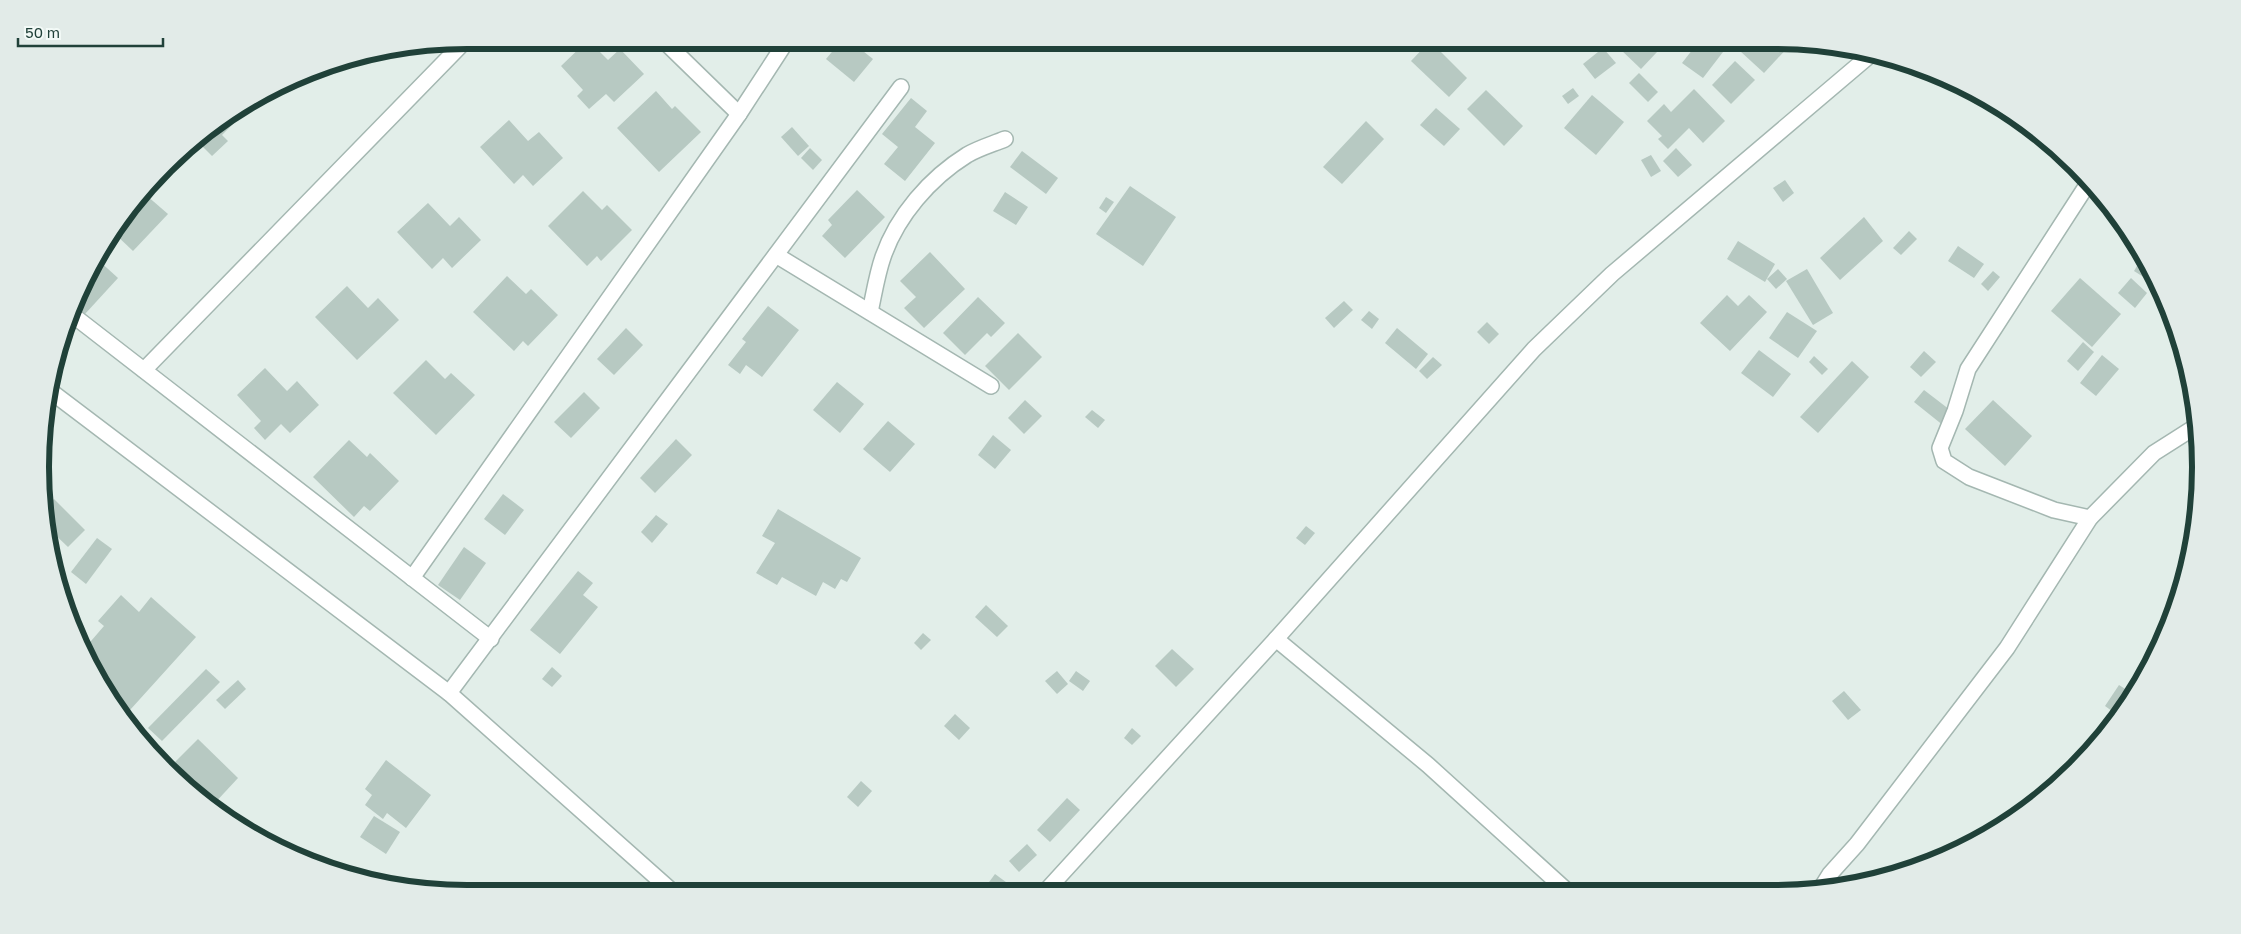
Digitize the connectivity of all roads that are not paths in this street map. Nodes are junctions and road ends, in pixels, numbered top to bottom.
1 (457, 49) edge
2 (672, 49) edge
3 (781, 49) edge
4 (1865, 59) edge
5 (901, 87) dead end
6 (739, 114) junction
7 (1005, 138) dead end
8 (2086, 189) edge
9 (776, 255) junction
10 (870, 312) junction
11 (77, 318) edge
12 (144, 370) junction
13 (991, 386) dead end
14 (55, 395) edge
15 (2190, 431) edge
16 (2090, 518) junction
17 (412, 578) junction
18 (491, 639) junction
19 (1276, 639) junction
20 (448, 693) junction
21 (1825, 882) edge
22 (664, 885) edge
23 (1051, 885) edge
24 (1560, 885) edge

1 - 12 street
2 - 6 street
3 - 6 street
4 - 19 street
5 - 9 street
6 - 17 street
7 - 10 street
8 - 16 street
9 - 10 street
9 - 18 street
10 - 13 street
11 - 12 street
12 - 17 street
14 - 20 street
15 - 16 street
16 - 21 street
17 - 18 street
18 - 20 street
19 - 23 street
19 - 24 street
20 - 22 street

